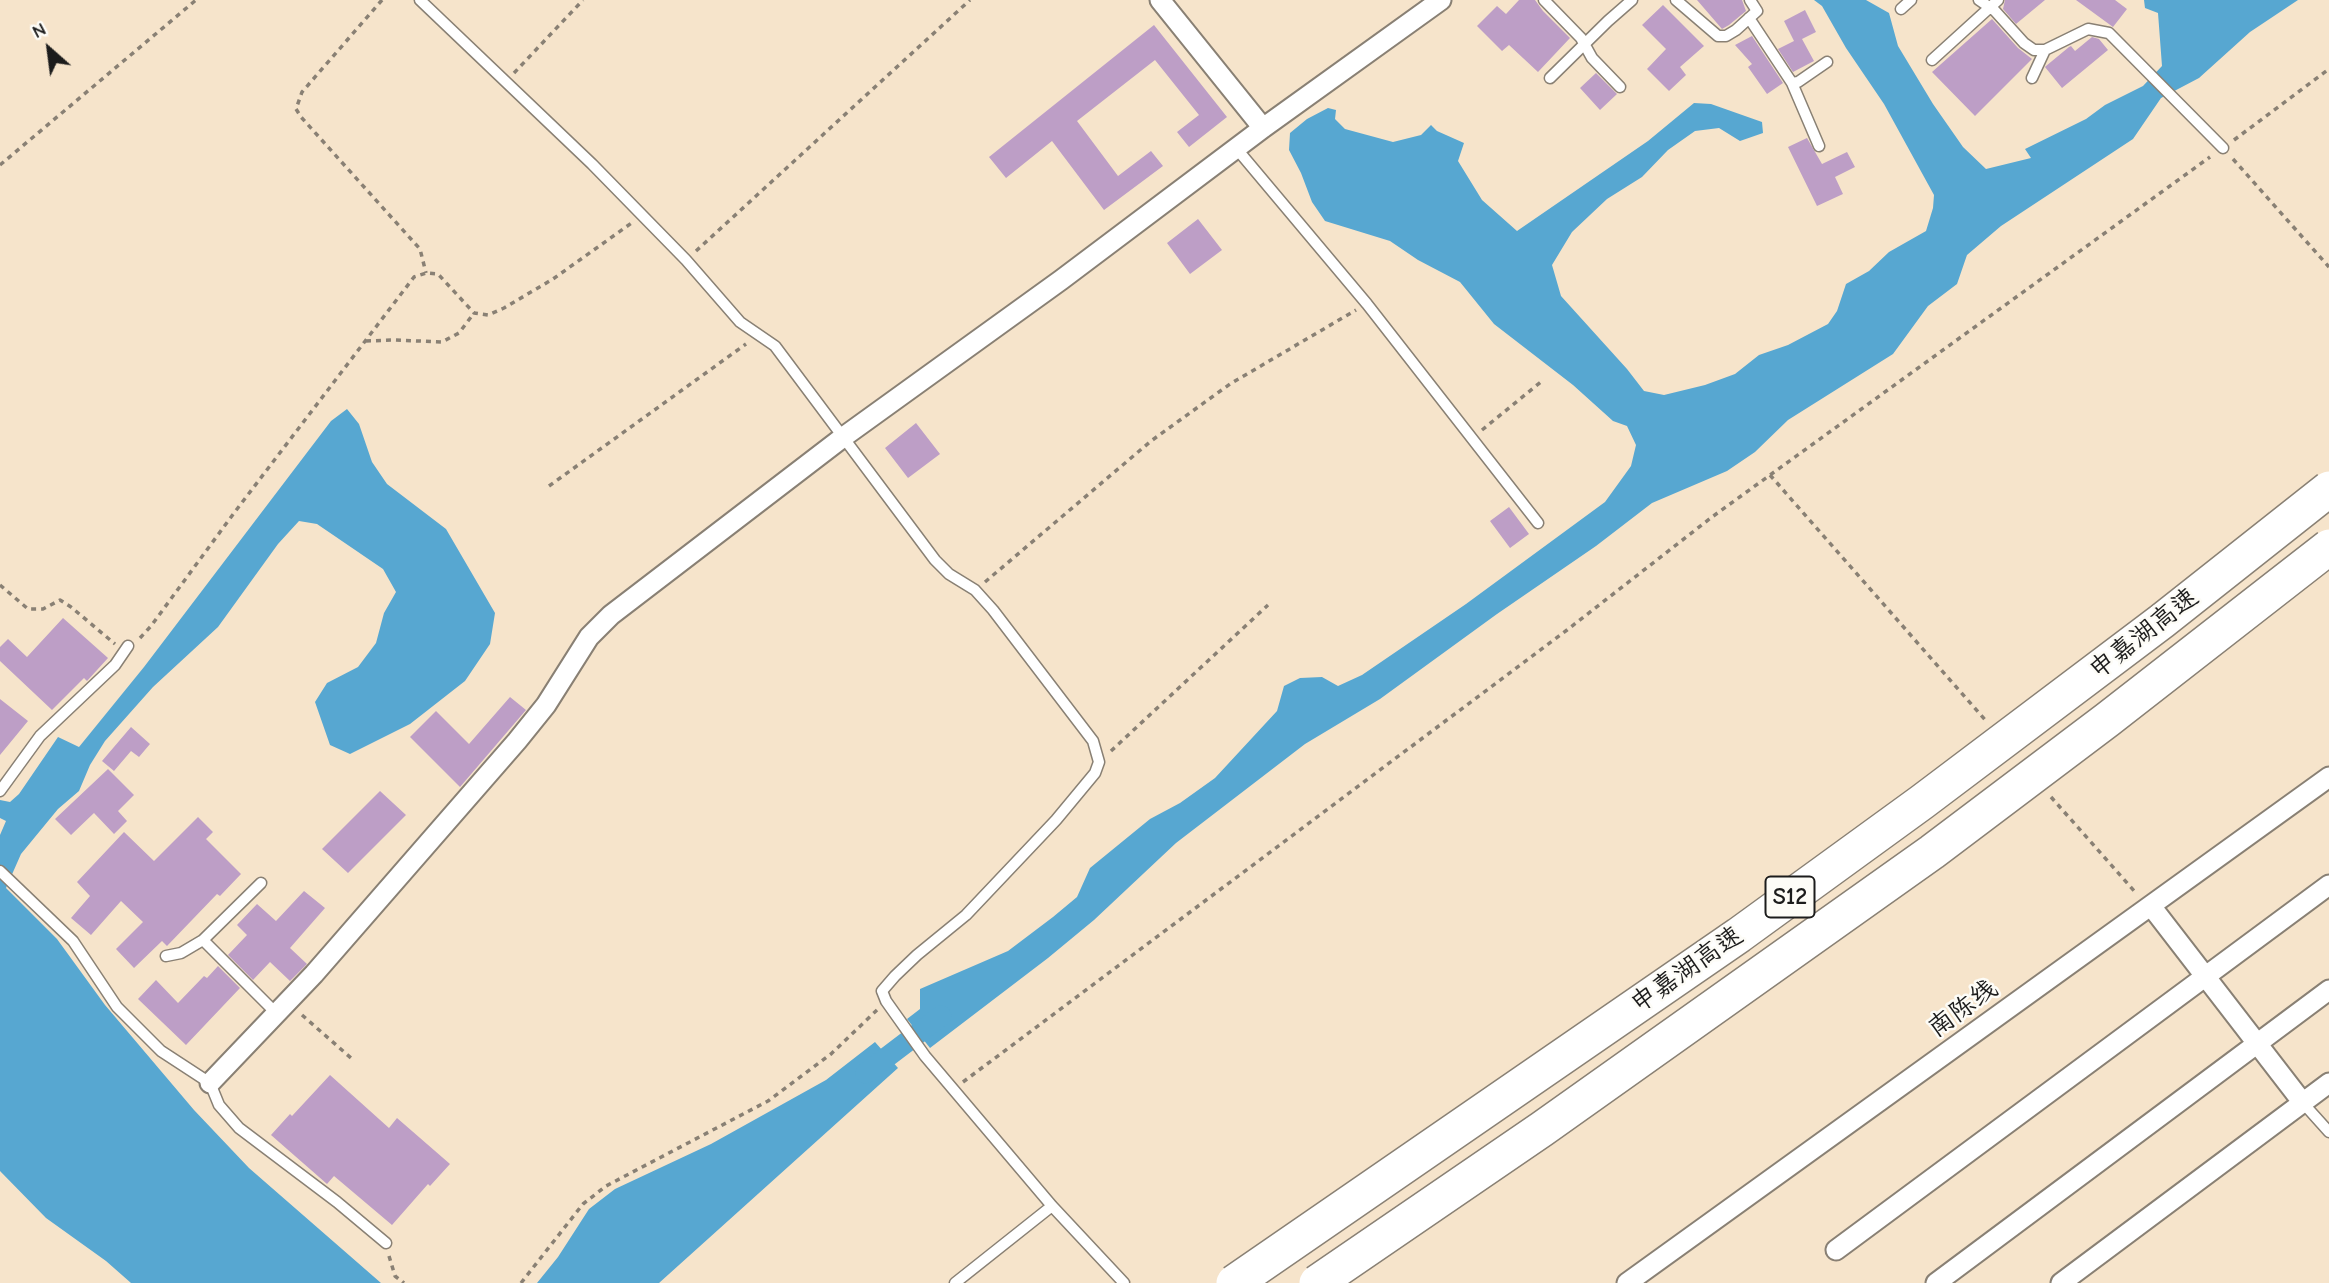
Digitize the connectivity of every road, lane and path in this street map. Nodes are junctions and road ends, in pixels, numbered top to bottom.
1 (196, 0) edge
2 (382, 0) edge
3 (420, 0) edge
4 (583, 0) edge
5 (970, 0) edge
6 (1160, 0) edge
7 (1441, 0) edge
8 (1544, 0) edge
9 (1632, 0) edge
10 (1676, 0) edge
11 (1750, 0) edge
12 (1911, 0) edge
13 (1979, 0) edge
14 (1998, 0) edge
15 (1901, 9) dead end
16 (1989, 9) junction
17 (1749, 18) junction
18 (1584, 44) junction
19 (2045, 50) junction
20 (1932, 60) dead end
21 (1827, 62) dead end
22 (2329, 69) edge
23 (1550, 78) dead end
24 (2032, 78) dead end
25 (505, 82) junction
26 (1792, 83) junction
27 (1620, 87) dead end
28 (1263, 128) junction
29 (1819, 146) dead end
30 (1236, 148) junction
31 (2223, 148) junction
32 (0, 164) edge
33 (643, 215) junction
34 (686, 260) junction
35 (2329, 267) edge
36 (426, 273) junction
37 (1367, 304) junction
38 (474, 313) junction
39 (759, 335) junction
40 (364, 341) junction
41 (1542, 381) dead end
42 (842, 438) junction
43 (1472, 438) junction
44 (1770, 475) junction
45 (549, 486) dead end
46 (2329, 489) edge
47 (1538, 523) dead end
48 (2329, 547) edge
49 (0, 585) edge
50 (975, 590) junction
51 (1268, 605) dead end
52 (128, 646) junction
53 (1992, 728) dead end
54 (1099, 762) junction
55 (2329, 777) edge
56 (0, 791) edge
57 (2047, 792) dead end
58 (0, 871) edge
59 (261, 883) dead end
60 (2329, 885) edge
61 (2151, 906) junction
62 (203, 940) junction
63 (166, 956) dead end
64 (2205, 976) junction
65 (2329, 990) edge
66 (886, 1001) junction
67 (282, 1007) junction
68 (2257, 1043) junction
69 (351, 1058) dead end
70 (210, 1083) junction
71 (2329, 1083) edge
72 (953, 1090) junction
73 (2303, 1103) junction
74 (2329, 1132) edge
75 (1052, 1206) junction
76 (386, 1244) joint
77 (1836, 1250) dead end
78 (404, 1283) edge
79 (522, 1283) edge
80 (955, 1283) edge
81 (1124, 1283) edge
82 (1234, 1283) edge
83 (1317, 1283) edge
84 (1627, 1283) edge
85 (1936, 1283) edge
86 (2061, 1283) edge

1 - 32 path
2 - 36 path
3 - 25 lane
4 - 25 path
5 - 34 path
6 - 28 street
7 - 28 street
8 - 18 lane
9 - 18 lane
10 - 17 lane
11 - 17 lane
12 - 15 lane
13 - 16 lane
14 - 16 lane
16 - 19 lane
16 - 20 lane
17 - 26 lane
18 - 23 lane
18 - 27 lane
19 - 24 lane
19 - 31 lane
21 - 26 lane
22 - 31 path
25 - 33 lane
26 - 29 lane
28 - 30 street
30 - 37 lane
30 - 42 street
31 - 35 path
31 - 44 path
33 - 34 lane
33 - 38 path
34 - 39 lane
36 - 38 path
36 - 40 path
37 - 43 lane
37 - 50 path
38 - 40 path
39 - 42 lane
39 - 45 path
40 - 52 path
41 - 43 path
42 - 50 lane
42 - 67 street
43 - 47 lane
44 - 53 path
44 - 72 path
46 - 82 highway, 申嘉湖高速 / S12, bridge
48 - 83 highway, 申嘉湖高速 / S12, bridge
49 - 52 path
50 - 54 lane
51 - 54 path
52 - 56 lane
54 - 66 lane
55 - 61 street, 南陈线
57 - 61 path
58 - 70 lane
59 - 62 lane
60 - 64 street
61 - 64 street
61 - 84 street, 南陈线
62 - 63 lane
62 - 67 lane
64 - 68 street
64 - 77 street
65 - 68 street
66 - 72 lane
66 - 79 path
67 - 69 path
67 - 70 street
68 - 73 street
68 - 85 street
70 - 76 lane
71 - 73 street
72 - 75 lane
73 - 74 lane
73 - 86 street
75 - 80 lane
75 - 81 lane
76 - 78 path

